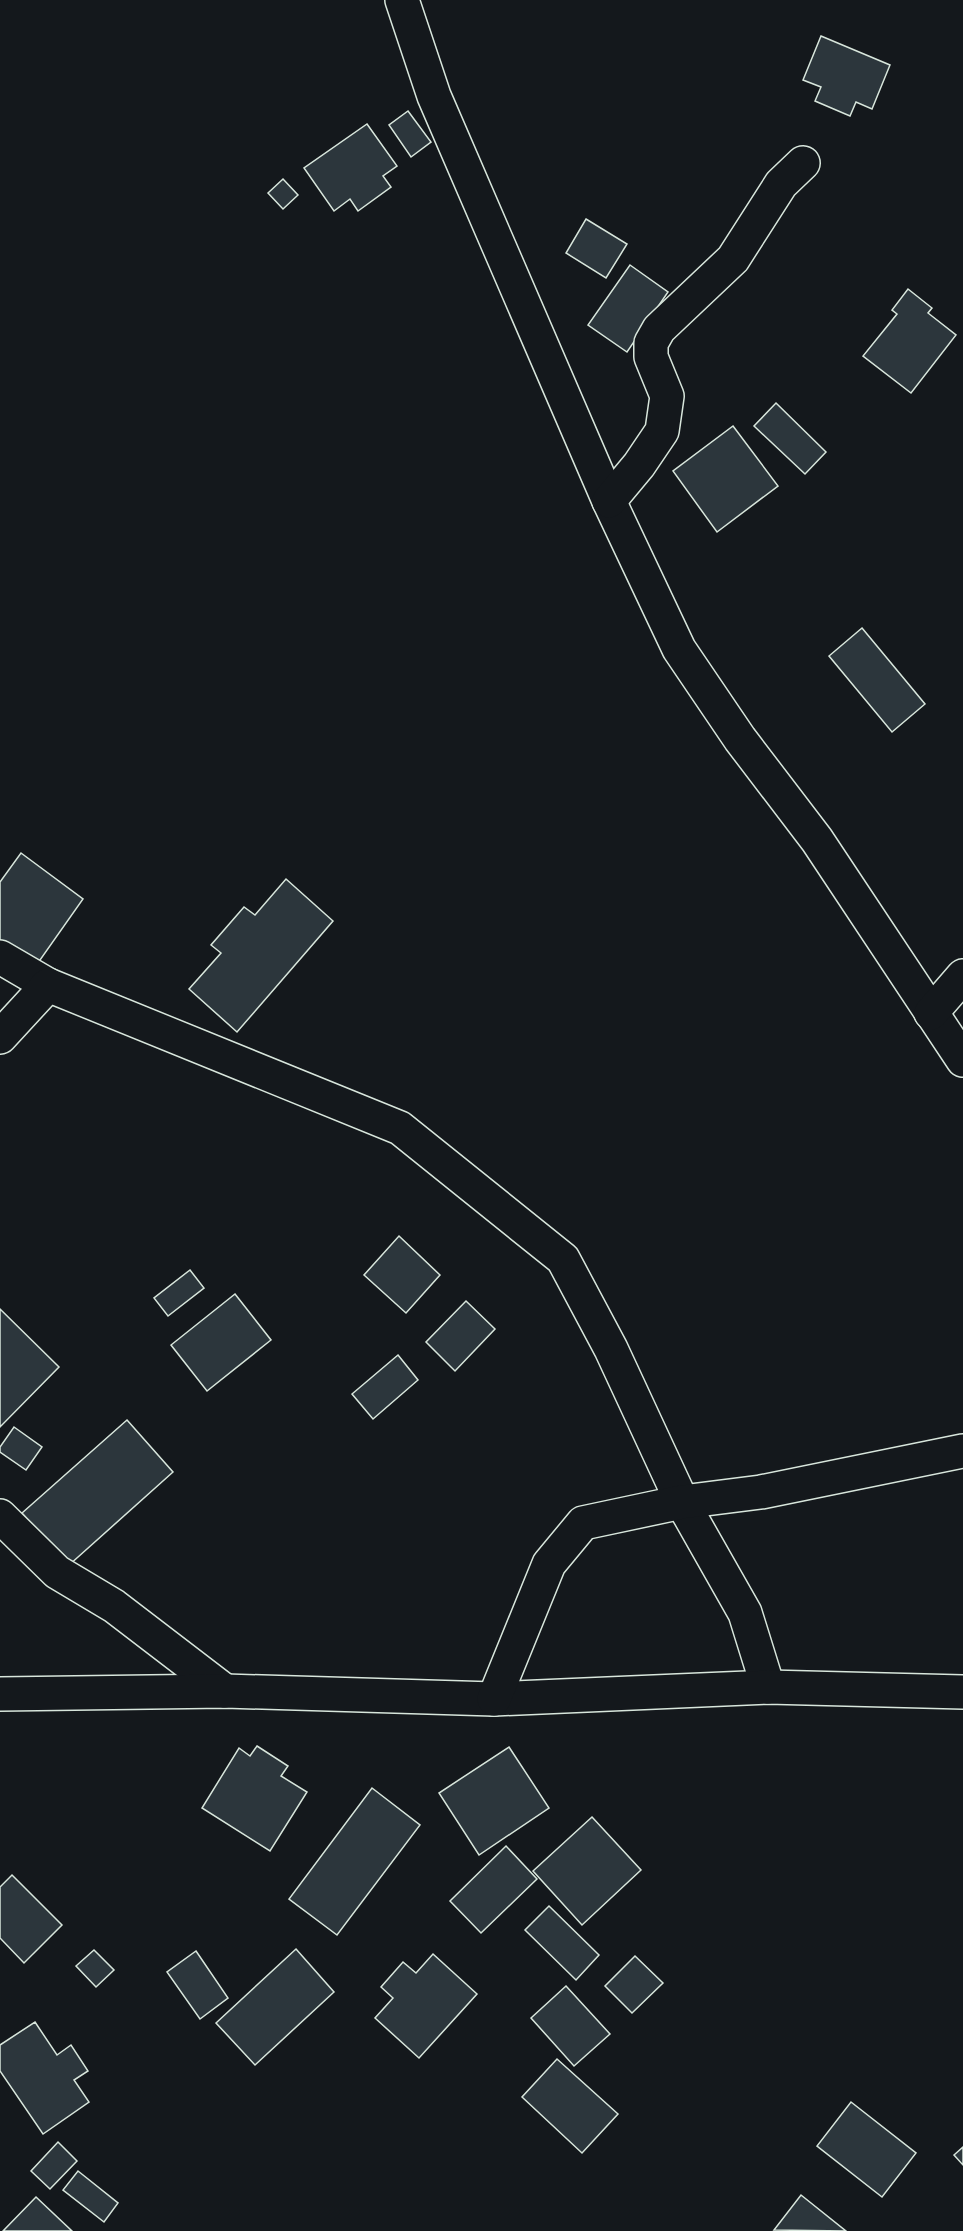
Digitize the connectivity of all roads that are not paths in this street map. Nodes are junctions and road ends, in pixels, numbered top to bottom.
1 (402, 0) edge
2 (803, 163) dead end
3 (609, 501) junction
4 (0, 957) edge
5 (963, 976) edge
6 (48, 985) junction
7 (931, 1013) junction
8 (0, 1037) edge
9 (963, 1060) edge
10 (963, 1451) edge
11 (682, 1502) junction
12 (0, 1516) edge
13 (768, 1687) junction
14 (225, 1691) junction
15 (963, 1692) edge
16 (0, 1694) edge
17 (494, 1699) junction

1 - 3 street
2 - 3 street
3 - 7 street
4 - 6 street
5 - 7 street
6 - 8 street
6 - 11 street
7 - 9 street
10 - 11 street
11 - 13 street
11 - 17 street
12 - 14 street
13 - 15 street
13 - 17 street
14 - 16 street
14 - 17 street

